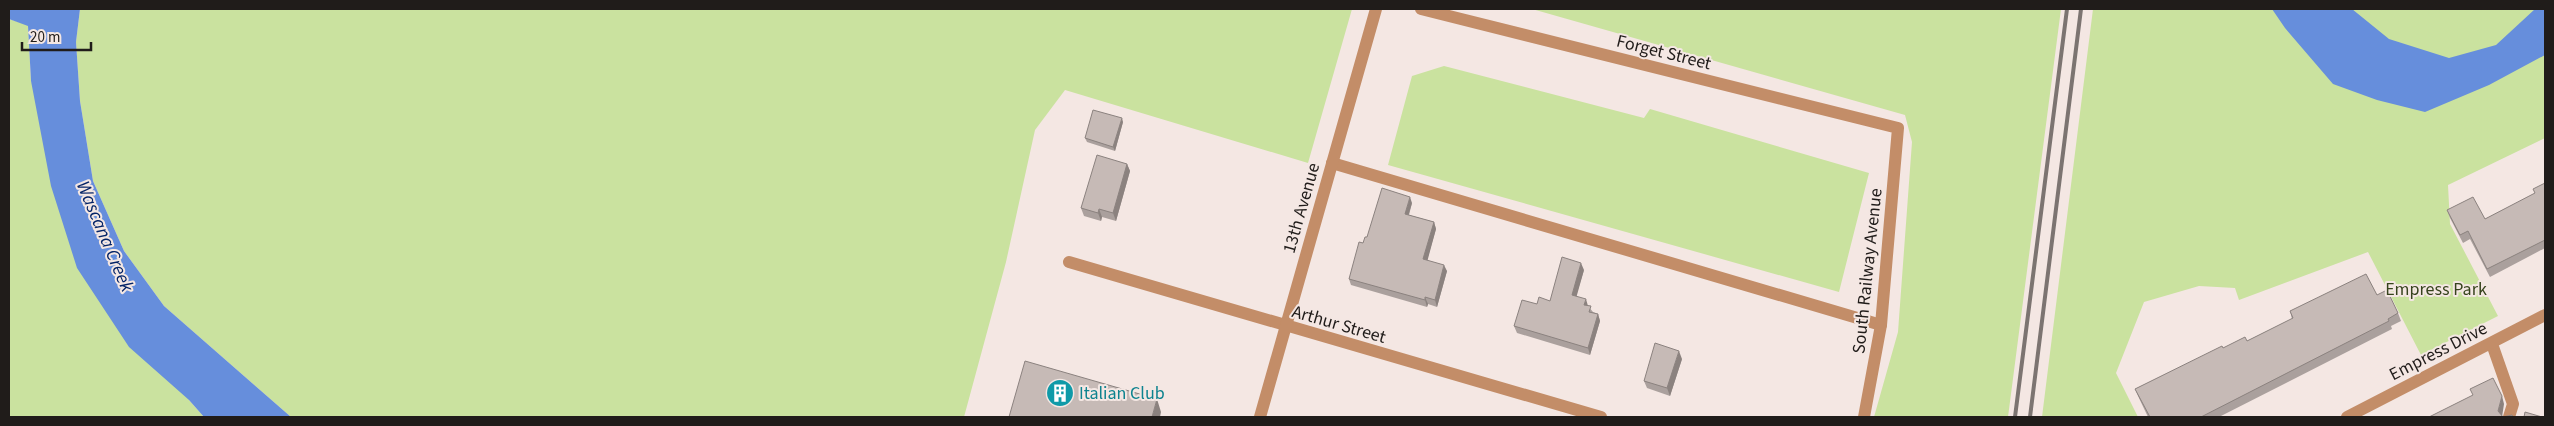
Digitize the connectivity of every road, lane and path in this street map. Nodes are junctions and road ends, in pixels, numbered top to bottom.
1 (1376, 9) edge
2 (1421, 9) edge
3 (1898, 128) joint
4 (1332, 162) junction
5 (1069, 262) dead end
6 (2545, 315) edge
7 (1881, 325) junction
8 (1286, 327) junction
9 (2492, 344) junction
10 (1260, 417) edge
11 (1601, 417) edge
12 (1864, 417) edge
13 (2347, 417) edge
14 (2509, 417) edge

1 - 4 street, 13th Avenue
2 - 3 street, Forget Street
3 - 7 street, South Railway Avenue
4 - 7 street
4 - 8 street, 13th Avenue
5 - 8 street, Arthur Street
6 - 9 street, Empress Drive
7 - 12 street, South Railway Avenue
8 - 10 street, 13th Avenue
8 - 11 street, Arthur Street
9 - 13 street, Empress Drive
9 - 14 street

